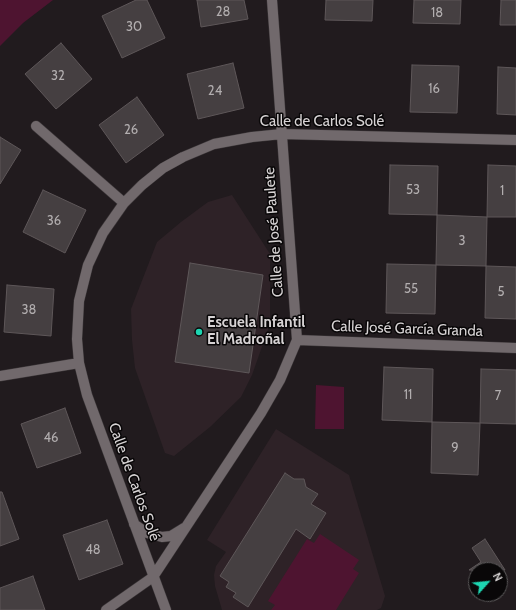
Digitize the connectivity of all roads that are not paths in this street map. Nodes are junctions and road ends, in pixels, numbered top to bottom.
1 (272, 0) edge
2 (36, 126) dead end
3 (282, 134) junction
4 (516, 140) edge
5 (124, 202) junction
6 (297, 340) junction
7 (516, 348) edge
8 (79, 363) junction
9 (0, 376) edge
10 (134, 524) junction
11 (186, 528) junction
12 (154, 577) junction
13 (106, 610) edge
14 (166, 610) edge

1 - 3 street, Calle de José Paulete
2 - 5 street
3 - 4 street, Calle de Carlos Solé
3 - 5 street, Calle de Carlos Solé
3 - 6 street, Calle de José Paulete
5 - 8 street, Calle de Carlos Solé
6 - 7 street, Calle José García Granda
6 - 11 street, Calle de José Paulete
8 - 9 street
8 - 10 street, Calle de Carlos Solé
10 - 11 street
10 - 12 street, Calle de Carlos Solé
11 - 12 street, Calle de José Paulete
12 - 13 street, Calle de José Paulete
12 - 14 street, Calle de Carlos Solé

